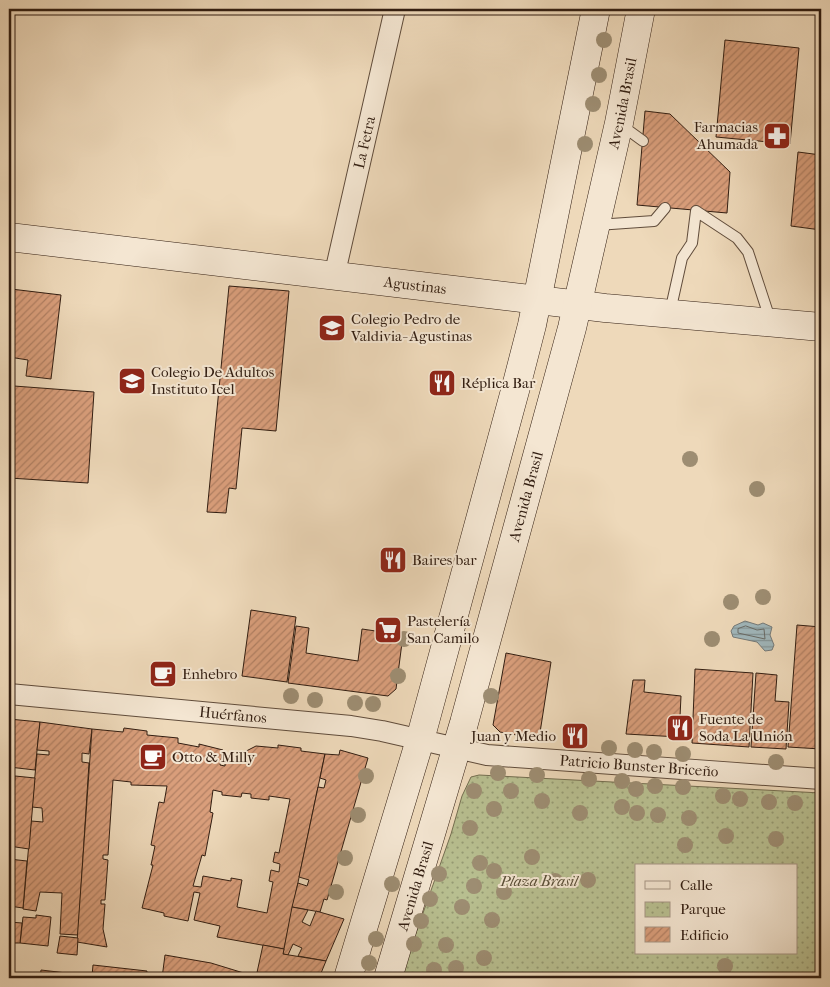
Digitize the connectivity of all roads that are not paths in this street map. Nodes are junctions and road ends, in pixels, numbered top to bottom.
1 (395, 9) edge
2 (596, 9) edge
3 (641, 9) edge
4 (619, 123) junction
5 (643, 140) dead end
6 (666, 208) dead end
7 (596, 225) junction
8 (9, 237) edge
9 (334, 276) junction
10 (537, 300) junction
11 (578, 304) junction
12 (669, 314) junction
13 (772, 322) junction
14 (821, 327) edge
15 (9, 694) edge
16 (420, 740) junction
17 (456, 748) junction
18 (821, 778) edge
19 (348, 978) edge
20 (388, 978) edge

1 - 9 street, La Fetra
2 - 10 main road
3 - 4 main road, Avenida Brasil
4 - 5 lane
4 - 7 main road, Avenida Brasil
6 - 7 lane
7 - 11 main road, Avenida Brasil
8 - 9 main road, Agustinas
9 - 10 main road, Agustinas
10 - 11 main road, Agustinas
10 - 16 main road
11 - 12 main road, Agustinas
11 - 17 main road, Avenida Brasil
12 - 13 main road, Agustinas
12 - 13 lane
13 - 14 main road, Agustinas
15 - 16 street, Huérfanos
16 - 17 street, Huérfanos
16 - 19 main road
17 - 18 street, Patricio Bunster Briceño
17 - 20 main road, Avenida Brasil

